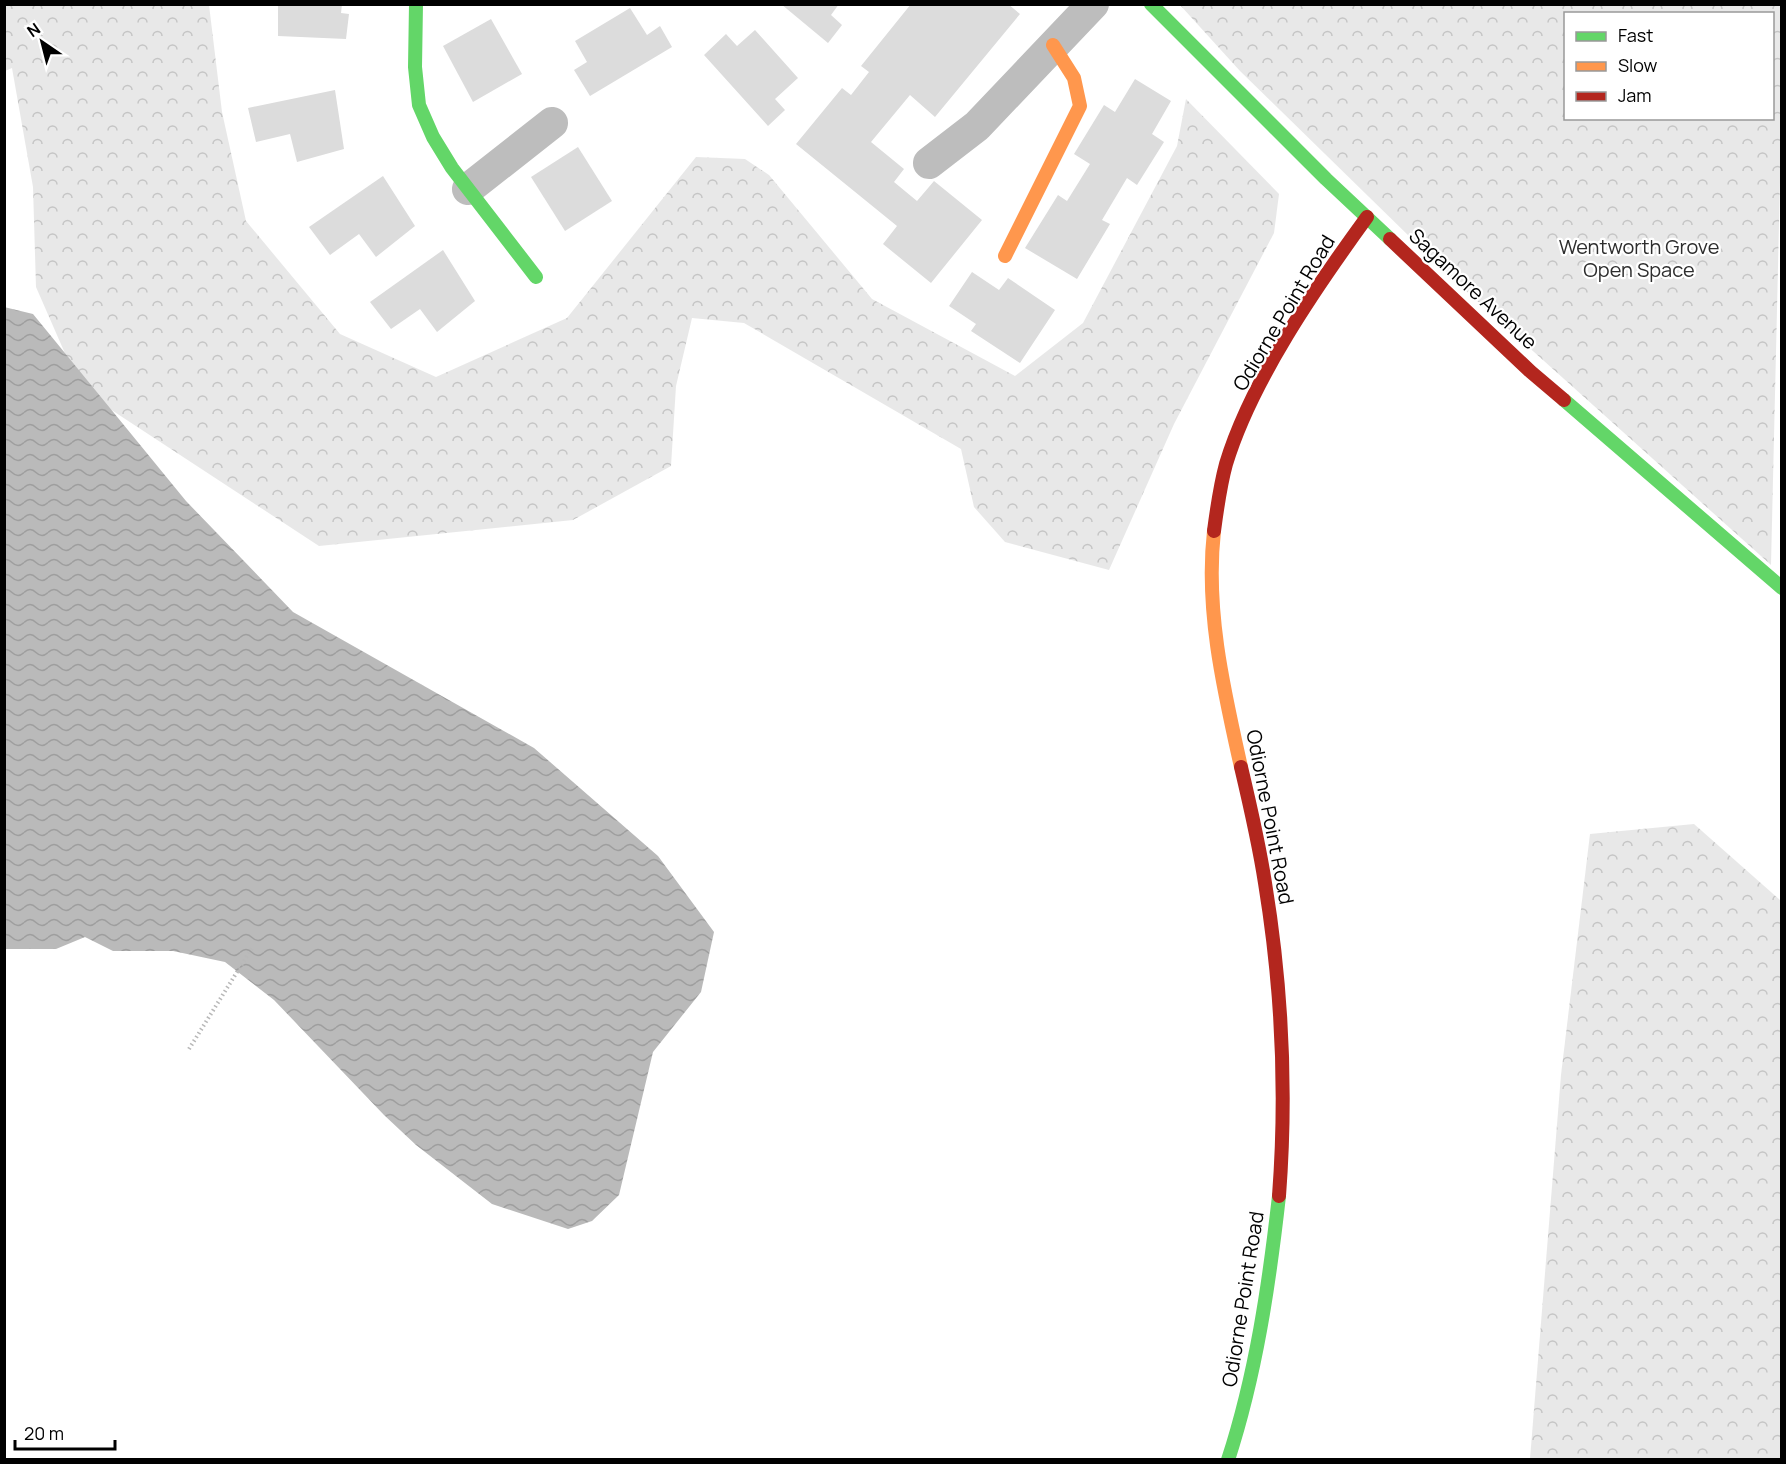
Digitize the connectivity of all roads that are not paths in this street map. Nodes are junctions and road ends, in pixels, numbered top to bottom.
1 (416, 4) edge
2 (1093, 4) edge
3 (1151, 4) edge
4 (1053, 45) junction
5 (552, 123) dead end
6 (929, 164) dead end
7 (468, 189) junction
8 (1367, 217) junction
9 (1005, 256) dead end
10 (536, 277) dead end
11 (1782, 588) edge
12 (1228, 1460) edge

1 - 7 street
2 - 4 street
3 - 8 street, Sagamore Avenue
4 - 6 street
4 - 9 street
5 - 7 street
7 - 10 street
8 - 11 street, Sagamore Avenue
8 - 12 street, Odiorne Point Road

